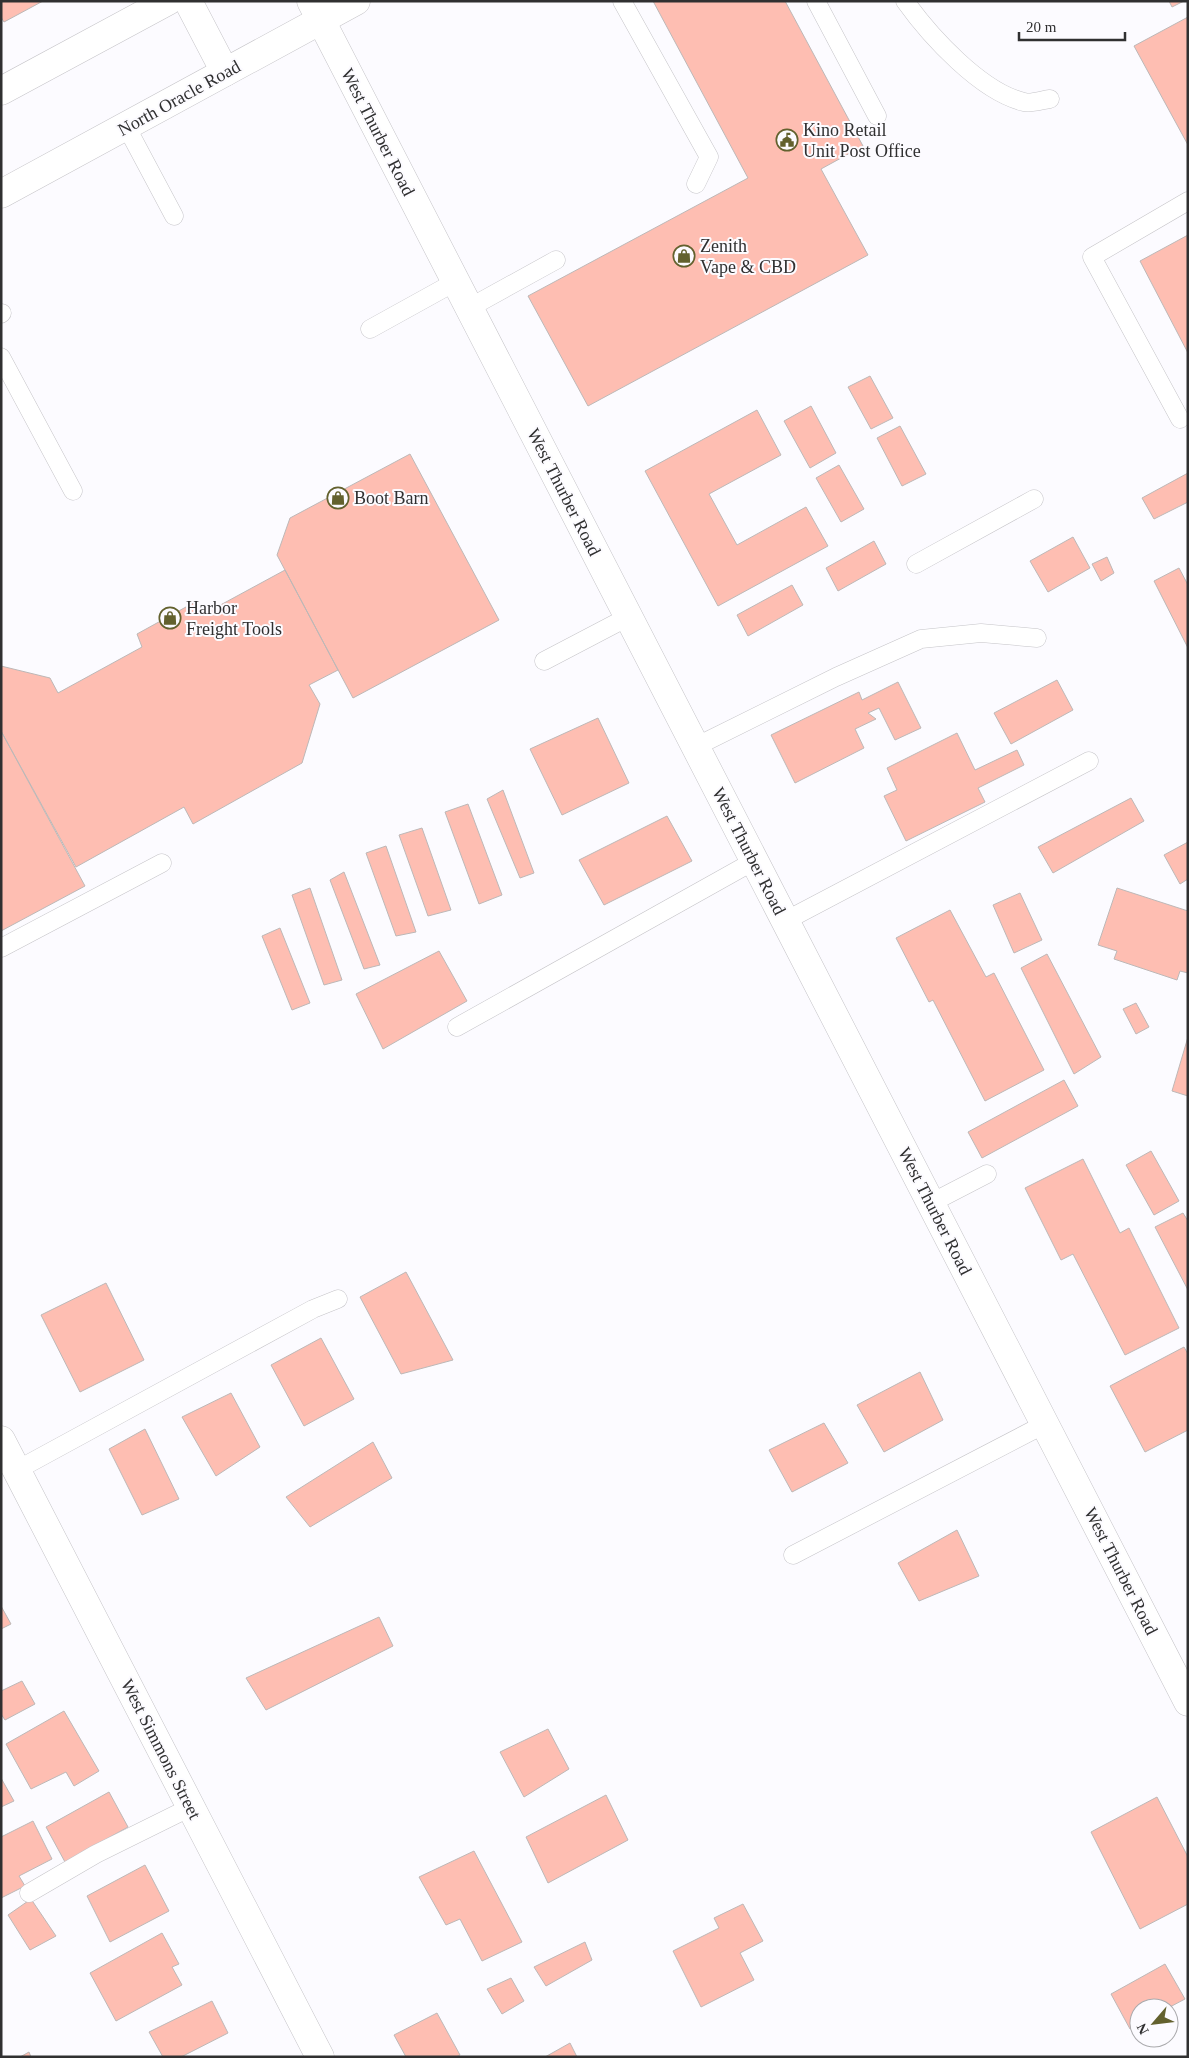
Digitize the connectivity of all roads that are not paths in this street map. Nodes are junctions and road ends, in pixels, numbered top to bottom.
1 (168, 1) edge
2 (188, 1) edge
3 (356, 1) edge
4 (622, 1) edge
5 (816, 1) edge
6 (905, 1) edge
7 (316, 11) edge
8 (225, 72) junction
9 (1, 90) edge
10 (1050, 99) dead end
11 (877, 116) dead end
12 (126, 126) junction
13 (696, 184) dead end
14 (1, 194) edge
15 (1188, 201) edge
16 (174, 216) dead end
17 (556, 260) dead end
18 (455, 282) junction
19 (468, 308) junction
20 (370, 329) dead end
21 (1, 357) edge
22 (1180, 419) dead end
23 (74, 491) dead end
24 (1034, 499) dead end
25 (916, 564) dead end
26 (628, 617) junction
27 (1037, 638) dead end
28 (544, 661) dead end
29 (695, 747) junction
30 (1089, 761) dead end
31 (754, 861) junction
32 (162, 863) dead end
33 (785, 921) junction
34 (1, 948) edge
35 (457, 1027) dead end
36 (987, 1174) dead end
37 (930, 1203) junction
38 (338, 1300) dead end
39 (1045, 1424) junction
40 (1, 1440) edge
41 (17, 1470) junction
42 (792, 1555) dead end
43 (1188, 1702) edge
44 (191, 1807) junction
45 (29, 1893) dead end
46 (320, 2057) edge

1 - 9 main road
2 - 8 main road
3 - 7 main road, North Oracle Road
4 - 13 lane
5 - 11 lane
6 - 10 lane
7 - 8 main road, North Oracle Road
7 - 18 main road, West Thurber Road
8 - 12 main road, North Oracle Road
12 - 14 main road, North Oracle Road
12 - 16 lane
15 - 22 lane
17 - 19 lane
18 - 19 main road, West Thurber Road
18 - 20 lane
19 - 26 main road, West Thurber Road
21 - 23 lane
24 - 25 lane
26 - 28 lane
26 - 29 main road, West Thurber Road
27 - 29 lane
29 - 31 main road, West Thurber Road
30 - 33 lane
31 - 33 main road, West Thurber Road
31 - 35 lane
32 - 34 lane
33 - 37 main road, West Thurber Road
36 - 37 lane
37 - 39 main road, West Thurber Road
38 - 41 lane
39 - 42 lane
39 - 43 main road, West Thurber Road
40 - 41 main road, West Simmons Street
41 - 44 main road, West Simmons Street
44 - 45 lane
44 - 46 main road, West Simmons Street

